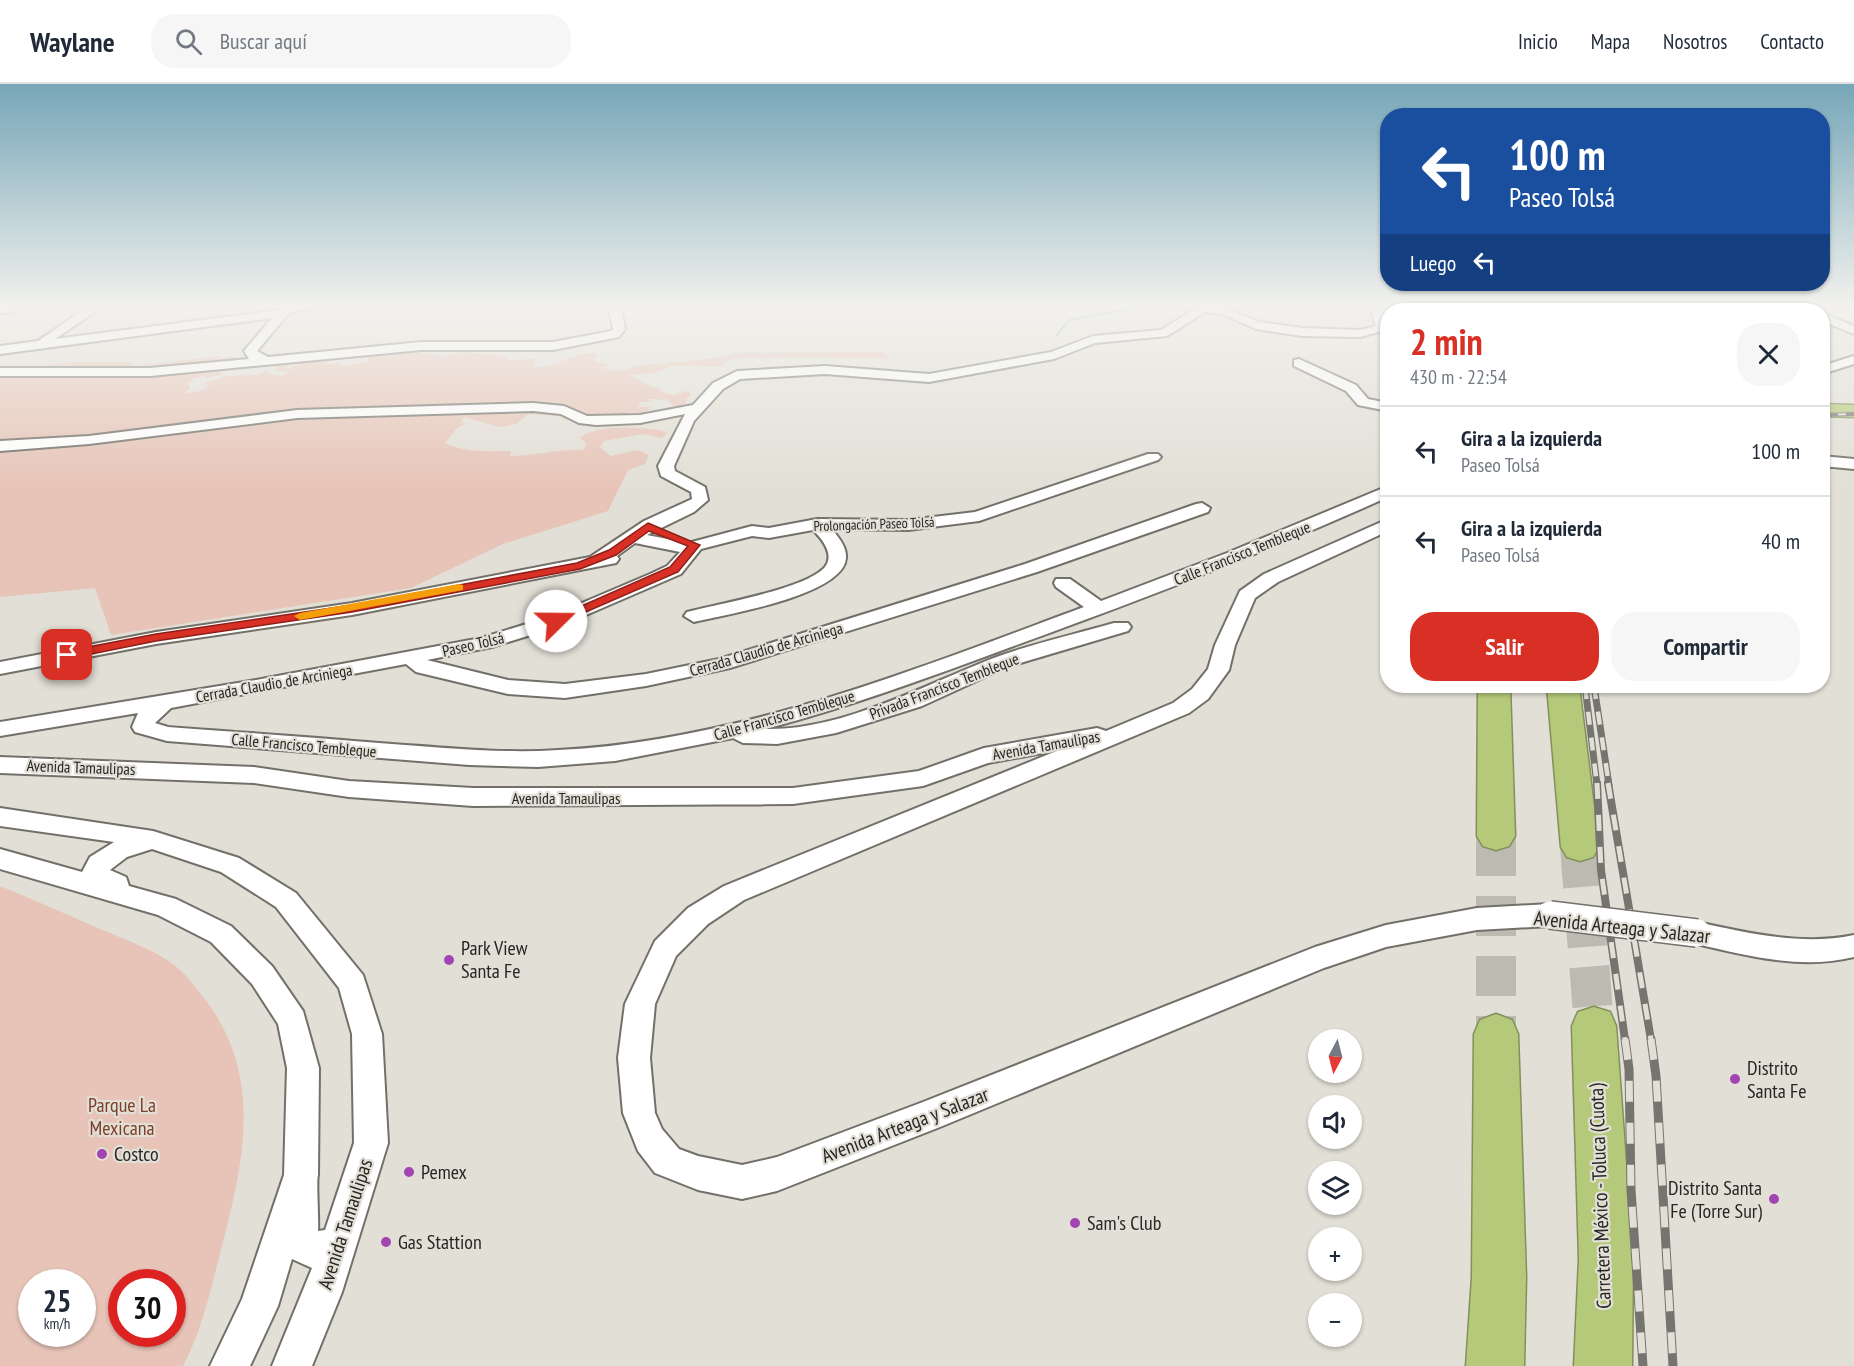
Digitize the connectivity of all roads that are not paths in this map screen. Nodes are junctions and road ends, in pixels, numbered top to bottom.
1 (205, 367) edge
2 (989, 367) edge
3 (1307, 367) edge
4 (0, 372) edge
5 (1380, 406) edge
6 (1830, 410) edge
7 (1854, 411) edge
8 (692, 414) junction
9 (1830, 423) edge
10 (1854, 423) edge
11 (0, 446) edge
12 (1153, 457) dead end
13 (1830, 462) edge
14 (1854, 464) edge
15 (1380, 495) edge
16 (1202, 508) dead end
17 (817, 524) junction
18 (1380, 528) edge
19 (649, 534) junction
20 (693, 547) junction
21 (1063, 583) dead end
22 (1100, 609) junction
23 (694, 616) dead end
24 (1121, 627) dead end
25 (411, 658) junction
26 (0, 668) edge
27 (1494, 693) edge
28 (1564, 693) edge
29 (163, 703) junction
30 (0, 729) edge
31 (1126, 732) junction
32 (730, 734) junction
33 (984, 756) junction
34 (0, 765) edge
35 (1003, 779) junction
36 (2, 819) edge
37 (1496, 836) tunnel mouth
38 (153, 840) junction
39 (1580, 847) tunnel mouth
40 (0, 860) edge
41 (166, 907) junction
42 (1854, 946) edge
43 (1594, 1026) tunnel mouth
44 (1496, 1034) tunnel mouth
45 (301, 1174) junction
46 (338, 1246) junction
47 (1499, 1277) junction
48 (230, 1366) edge
49 (292, 1366) edge
50 (1474, 1366) edge
51 (1495, 1366) edge
52 (1603, 1366) edge

1 - 4 street
2 - 8 street
3 - 5 street
6 - 7 highway
8 - 11 street
8 - 19 street
9 - 10 highway
12 - 17 street, Prolongación Paseo Tolsá
13 - 14 street
15 - 22 street, Calle Francisco Tembleque
16 - 25 street, Cerrada Claudio de Arciniega
17 - 20 street, Prolongación Paseo Tolsá
17 - 23 street
18 - 31 street, Avenida Arteaga y Salazar
19 - 20 street
19 - 26 street
20 - 25 street, Paseo Tolsá
21 - 22 street
22 - 32 street, Calle Francisco Tembleque
24 - 32 street, Privada Francisco Tembleque
25 - 29 street, Cerrada Claudio de Arciniega
27 - 37 highway
28 - 39 highway
29 - 30 street, Cerrada Claudio de Arciniega
29 - 32 street, Calle Francisco Tembleque
31 - 33 street, Avenida Tamaulipas
31 - 35 street, Avenida Arteaga y Salazar
33 - 34 street, Avenida Tamaulipas
33 - 35 street
35 - 42 street, Avenida Arteaga y Salazar, bridge
36 - 38 street, Avenida Tamaulipas
38 - 41 street
38 - 46 street, Avenida Tamaulipas
40 - 41 street
41 - 45 street
43 - 52 highway, Carretera México - Toluca (Cuota)
44 - 47 highway
45 - 46 street
45 - 48 street
46 - 49 street, Avenida Tamaulipas
47 - 50 highway
47 - 51 highway

